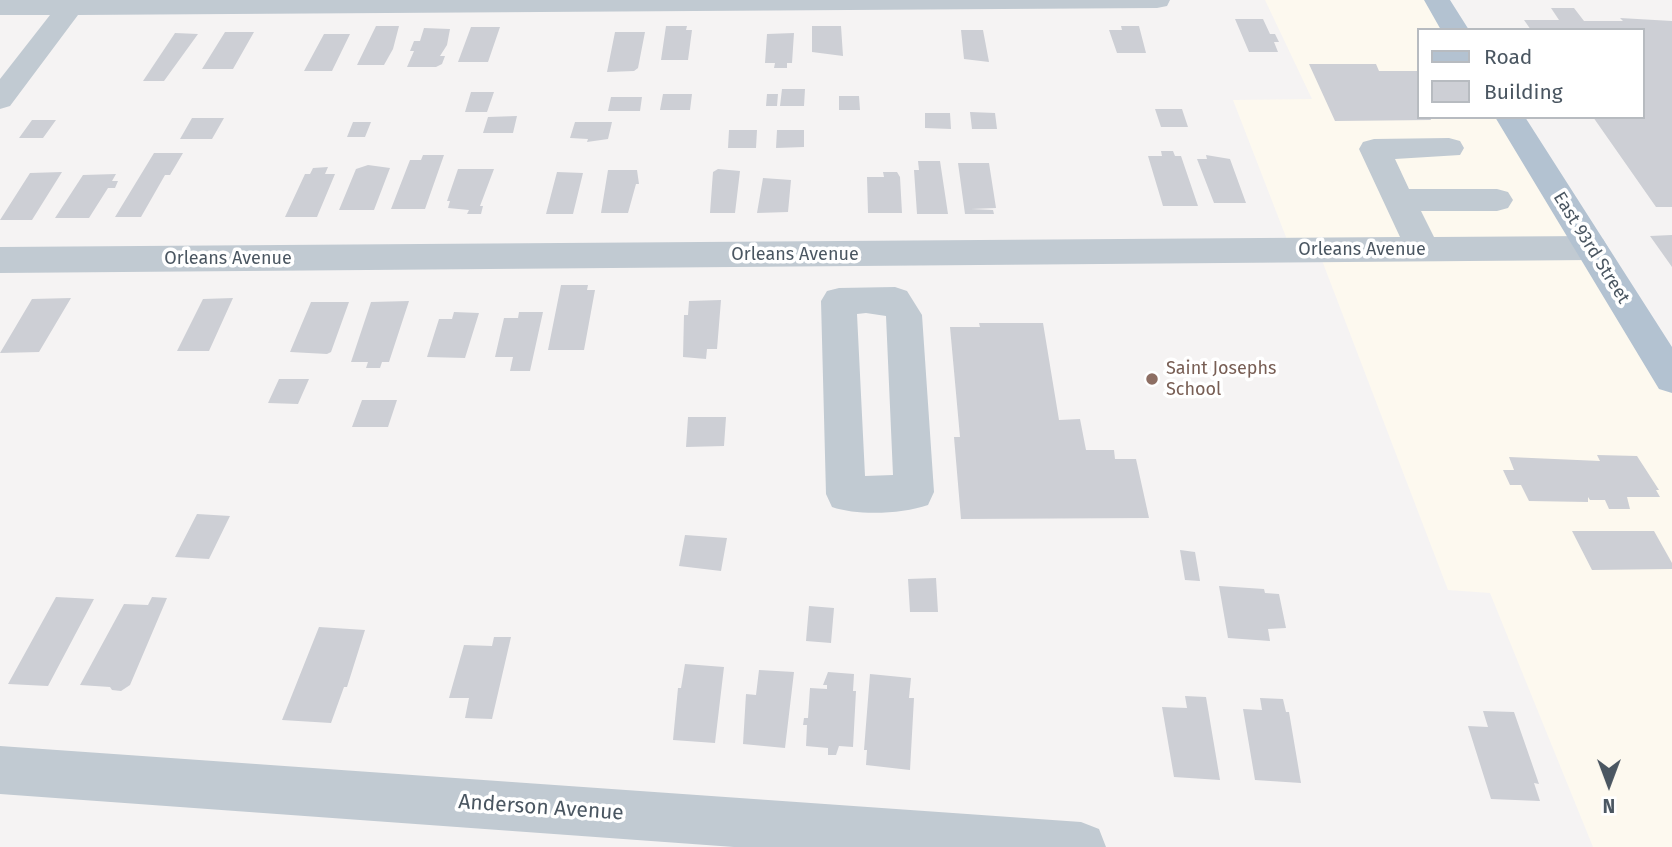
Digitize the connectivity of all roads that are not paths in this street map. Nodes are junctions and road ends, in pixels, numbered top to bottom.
1 (1157, 0) edge
2 (1437, 0) edge
3 (71, 6) junction
4 (0, 7) edge
5 (1454, 28) edge
6 (0, 100) edge
7 (1511, 119) edge
8 (1450, 148) dead end
9 (1399, 200) junction
10 (1497, 200) dead end
11 (1591, 248) junction
12 (1423, 249) junction
13 (859, 254) junction
14 (0, 260) edge
15 (866, 299) junction
16 (1672, 378) edge
17 (0, 770) edge
18 (1081, 847) edge

1 - 3 street
2 - 5 main road
3 - 4 street
3 - 6 street
7 - 11 main road, East 93rd Street
8 - 9 street
9 - 10 street
9 - 12 street
11 - 12 street, Orleans Avenue
11 - 16 main road, East 93rd Street
12 - 13 street, Orleans Avenue
13 - 14 street, Orleans Avenue
13 - 15 street
15 - 15 street
17 - 18 street, Anderson Avenue

